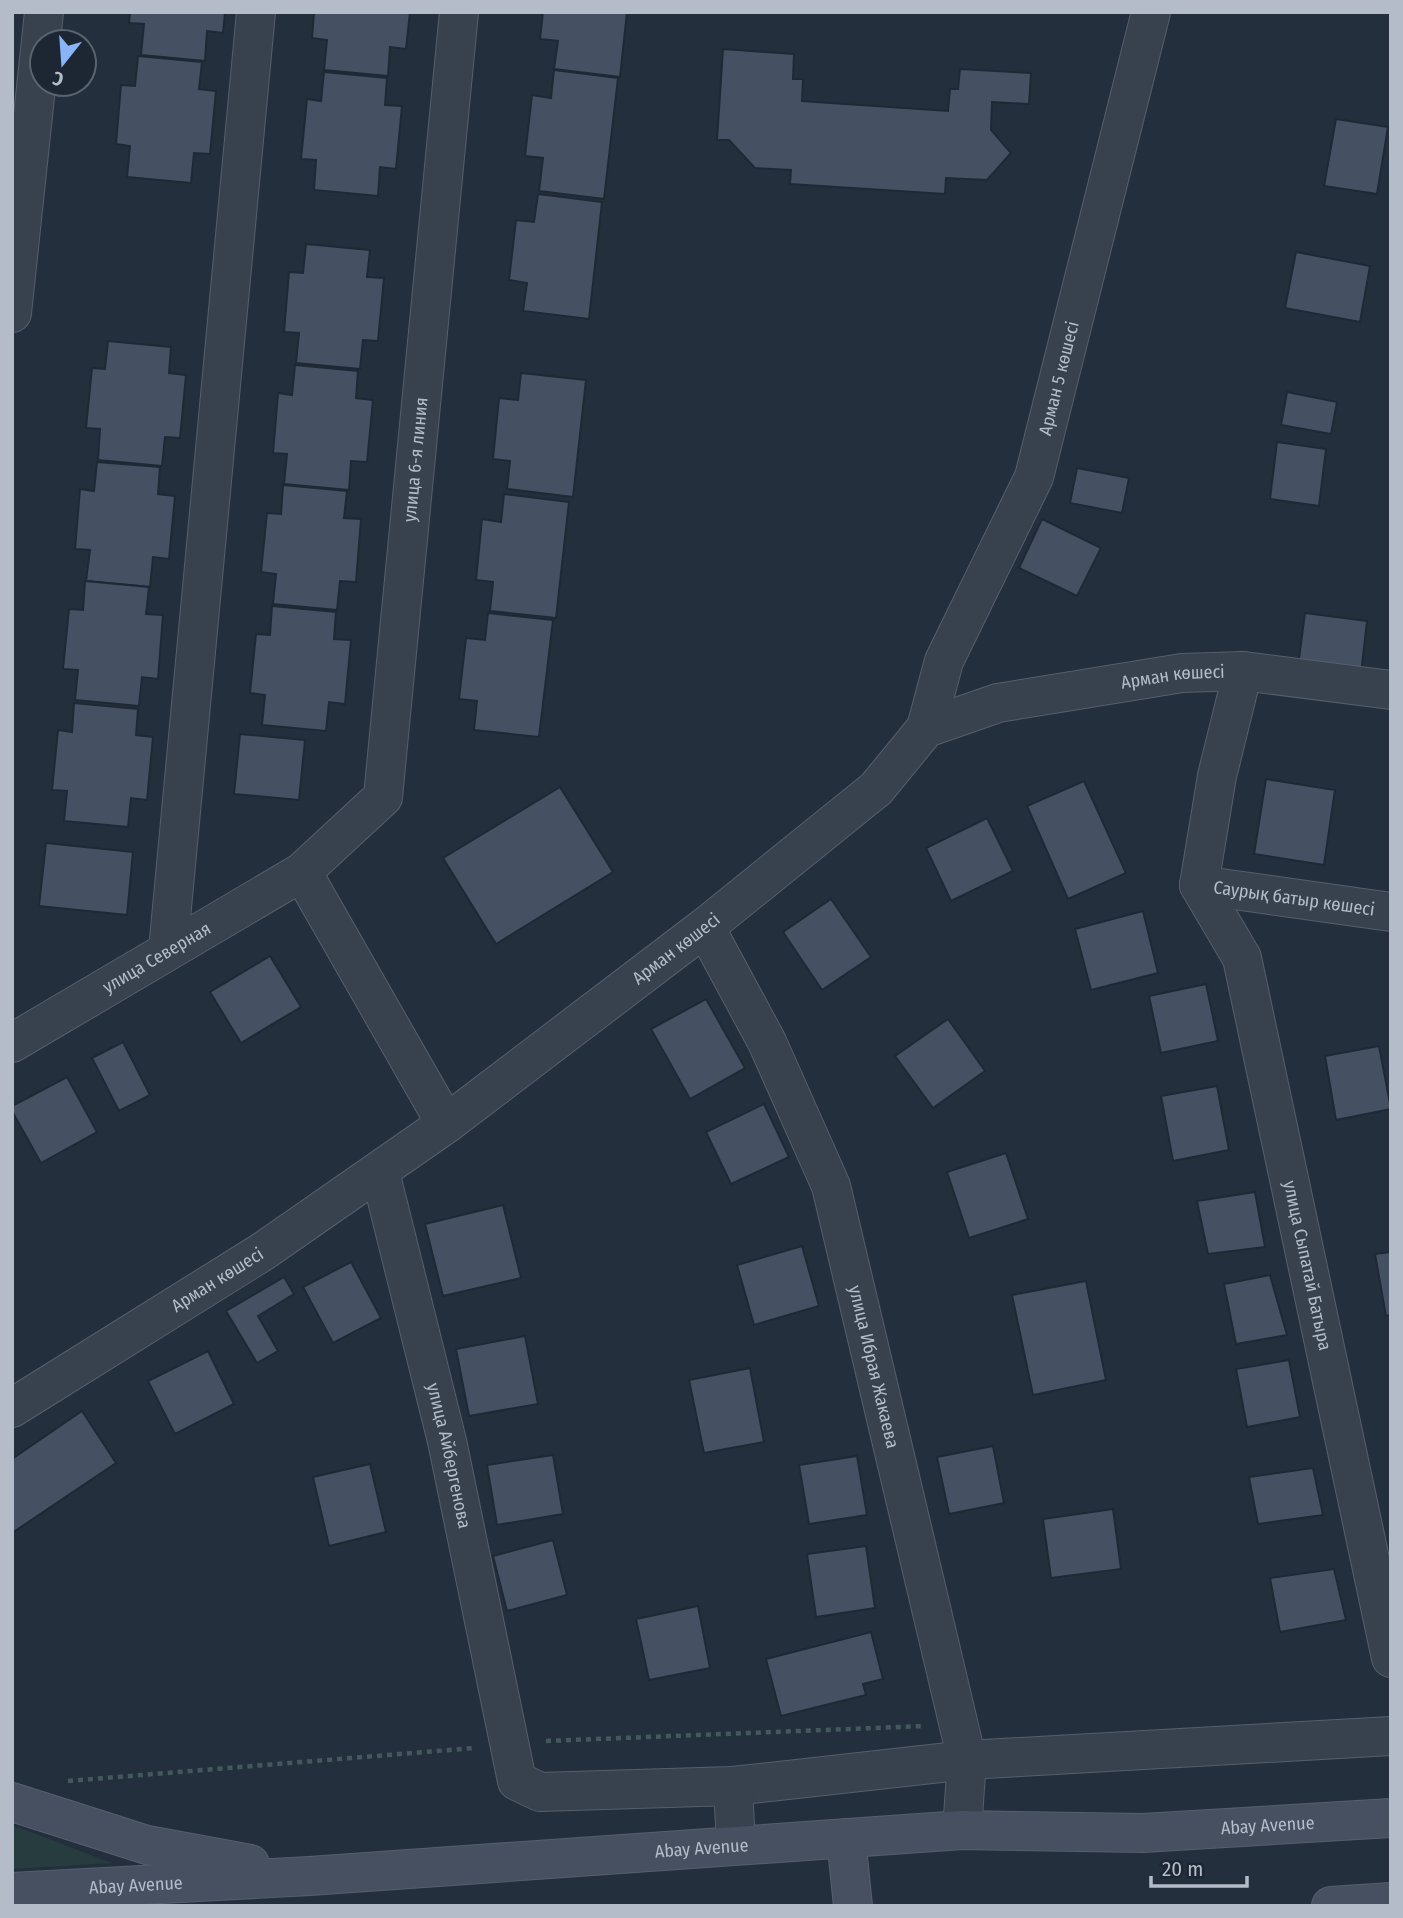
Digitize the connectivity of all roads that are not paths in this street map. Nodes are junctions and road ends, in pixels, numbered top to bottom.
1 (44, 12) edge
2 (257, 12) edge
3 (459, 12) edge
4 (1151, 12) edge
5 (12, 313) edge
6 (1243, 671) junction
7 (1391, 690) edge
8 (926, 728) junction
9 (302, 872) junction
10 (1199, 885) junction
11 (1391, 912) edge
12 (705, 928) junction
13 (168, 950) junction
14 (12, 1043) edge
15 (446, 1124) junction
16 (380, 1172) junction
17 (12, 1408) edge
18 (1391, 1658) edge
19 (1391, 1736) edge
20 (967, 1760) junction
21 (733, 1786) junction
22 (12, 1802) edge
23 (1391, 1818) edge
24 (961, 1830) junction
25 (846, 1838) junction
26 (736, 1845) junction
27 (310, 1876) junction
28 (12, 1892) edge
29 (1391, 1902) edge
30 (853, 1906) edge
31 (1331, 1906) edge

1 - 5 street
2 - 13 street
3 - 9 street, улица 6-я линия
4 - 8 street, Арман 5 көшесі
6 - 7 street, Арман көшесі
6 - 8 street, Арман көшесі
6 - 10 street
8 - 12 street, Арман көшесі
9 - 13 street, улица Северная
9 - 15 street
10 - 11 street, Саурық батыр көшесі
10 - 18 street, улица Сыпатай Батыра
12 - 15 street, Арман көшесі
12 - 20 street, улица Ибрая Жакаева
13 - 14 street, улица Северная
15 - 16 street, Арман көшесі
16 - 17 street, Арман көшесі
16 - 21 street, улица Айбергенова
19 - 20 street
20 - 21 street
20 - 24 street, улица Ибрая Жакаева
21 - 26 street
22 - 27 main road
23 - 24 main road, Abay Avenue
24 - 25 main road, Abay Avenue
25 - 26 main road, Abay Avenue
25 - 30 main road
26 - 27 main road, Abay Avenue
27 - 28 main road, Abay Avenue
29 - 31 main road

